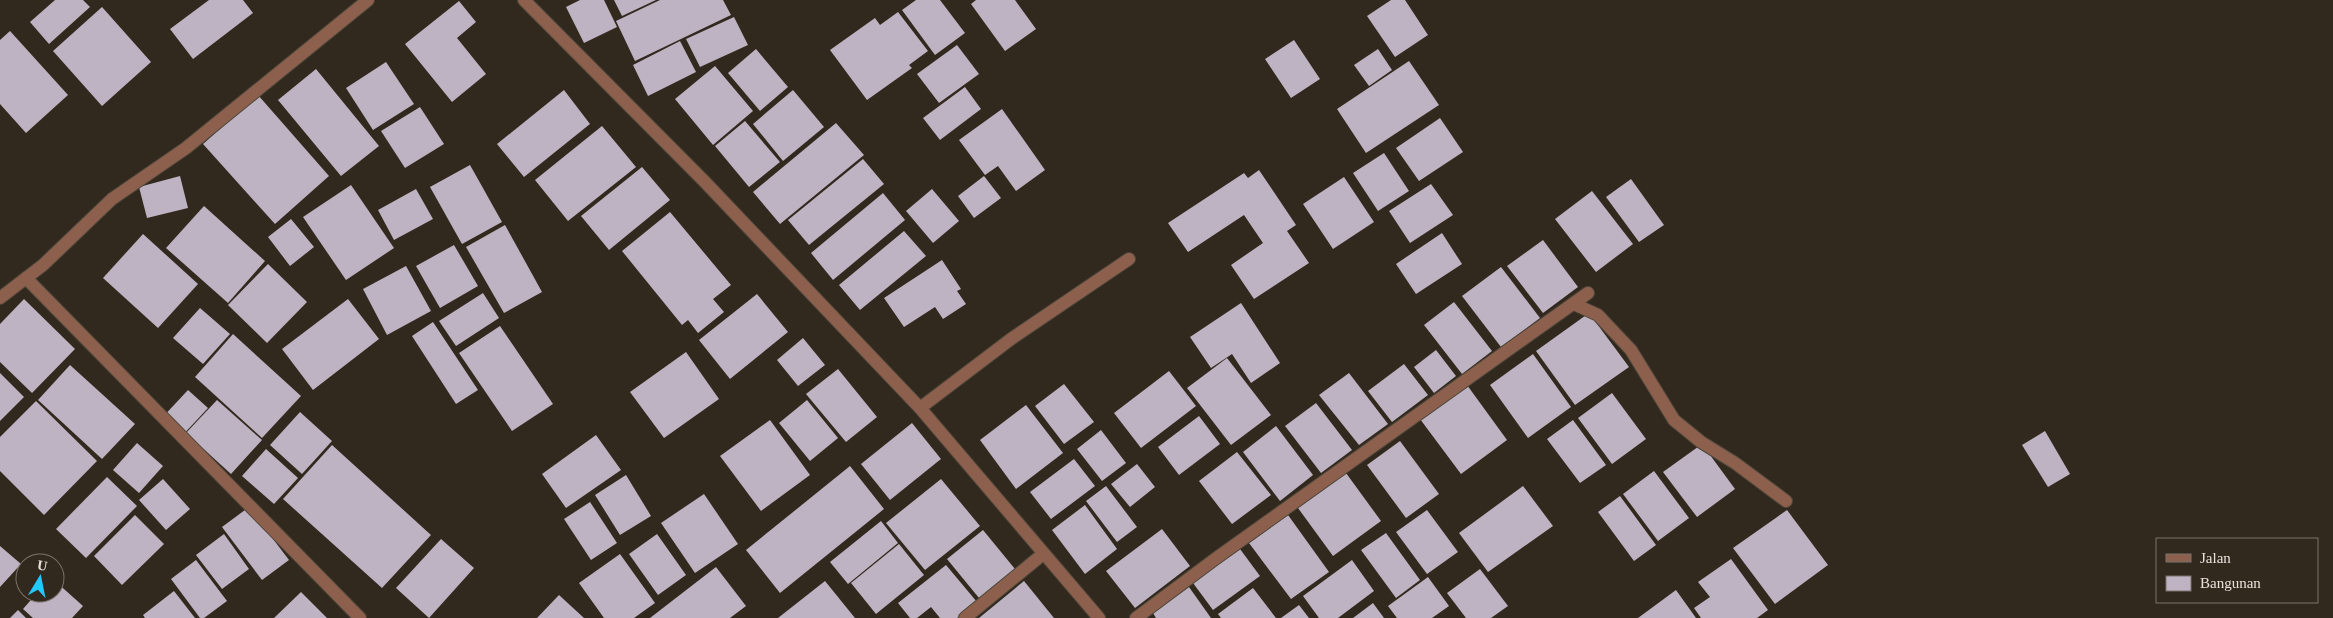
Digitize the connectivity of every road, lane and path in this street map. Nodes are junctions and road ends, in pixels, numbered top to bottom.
1 (368, 0) edge
2 (524, 0) edge
3 (1129, 259) dead end
4 (26, 278) junction
5 (1588, 293) dead end
6 (0, 298) edge
7 (1574, 304) junction
8 (920, 408) junction
9 (1786, 501) dead end
10 (1043, 554) junction
11 (360, 618) edge
12 (965, 618) edge
13 (1098, 618) edge
14 (1136, 618) edge

1 - 4 street
2 - 8 street
3 - 8 street
4 - 6 street
4 - 11 street
5 - 7 street
7 - 9 street
7 - 14 street
8 - 10 street
10 - 12 street
10 - 13 street

